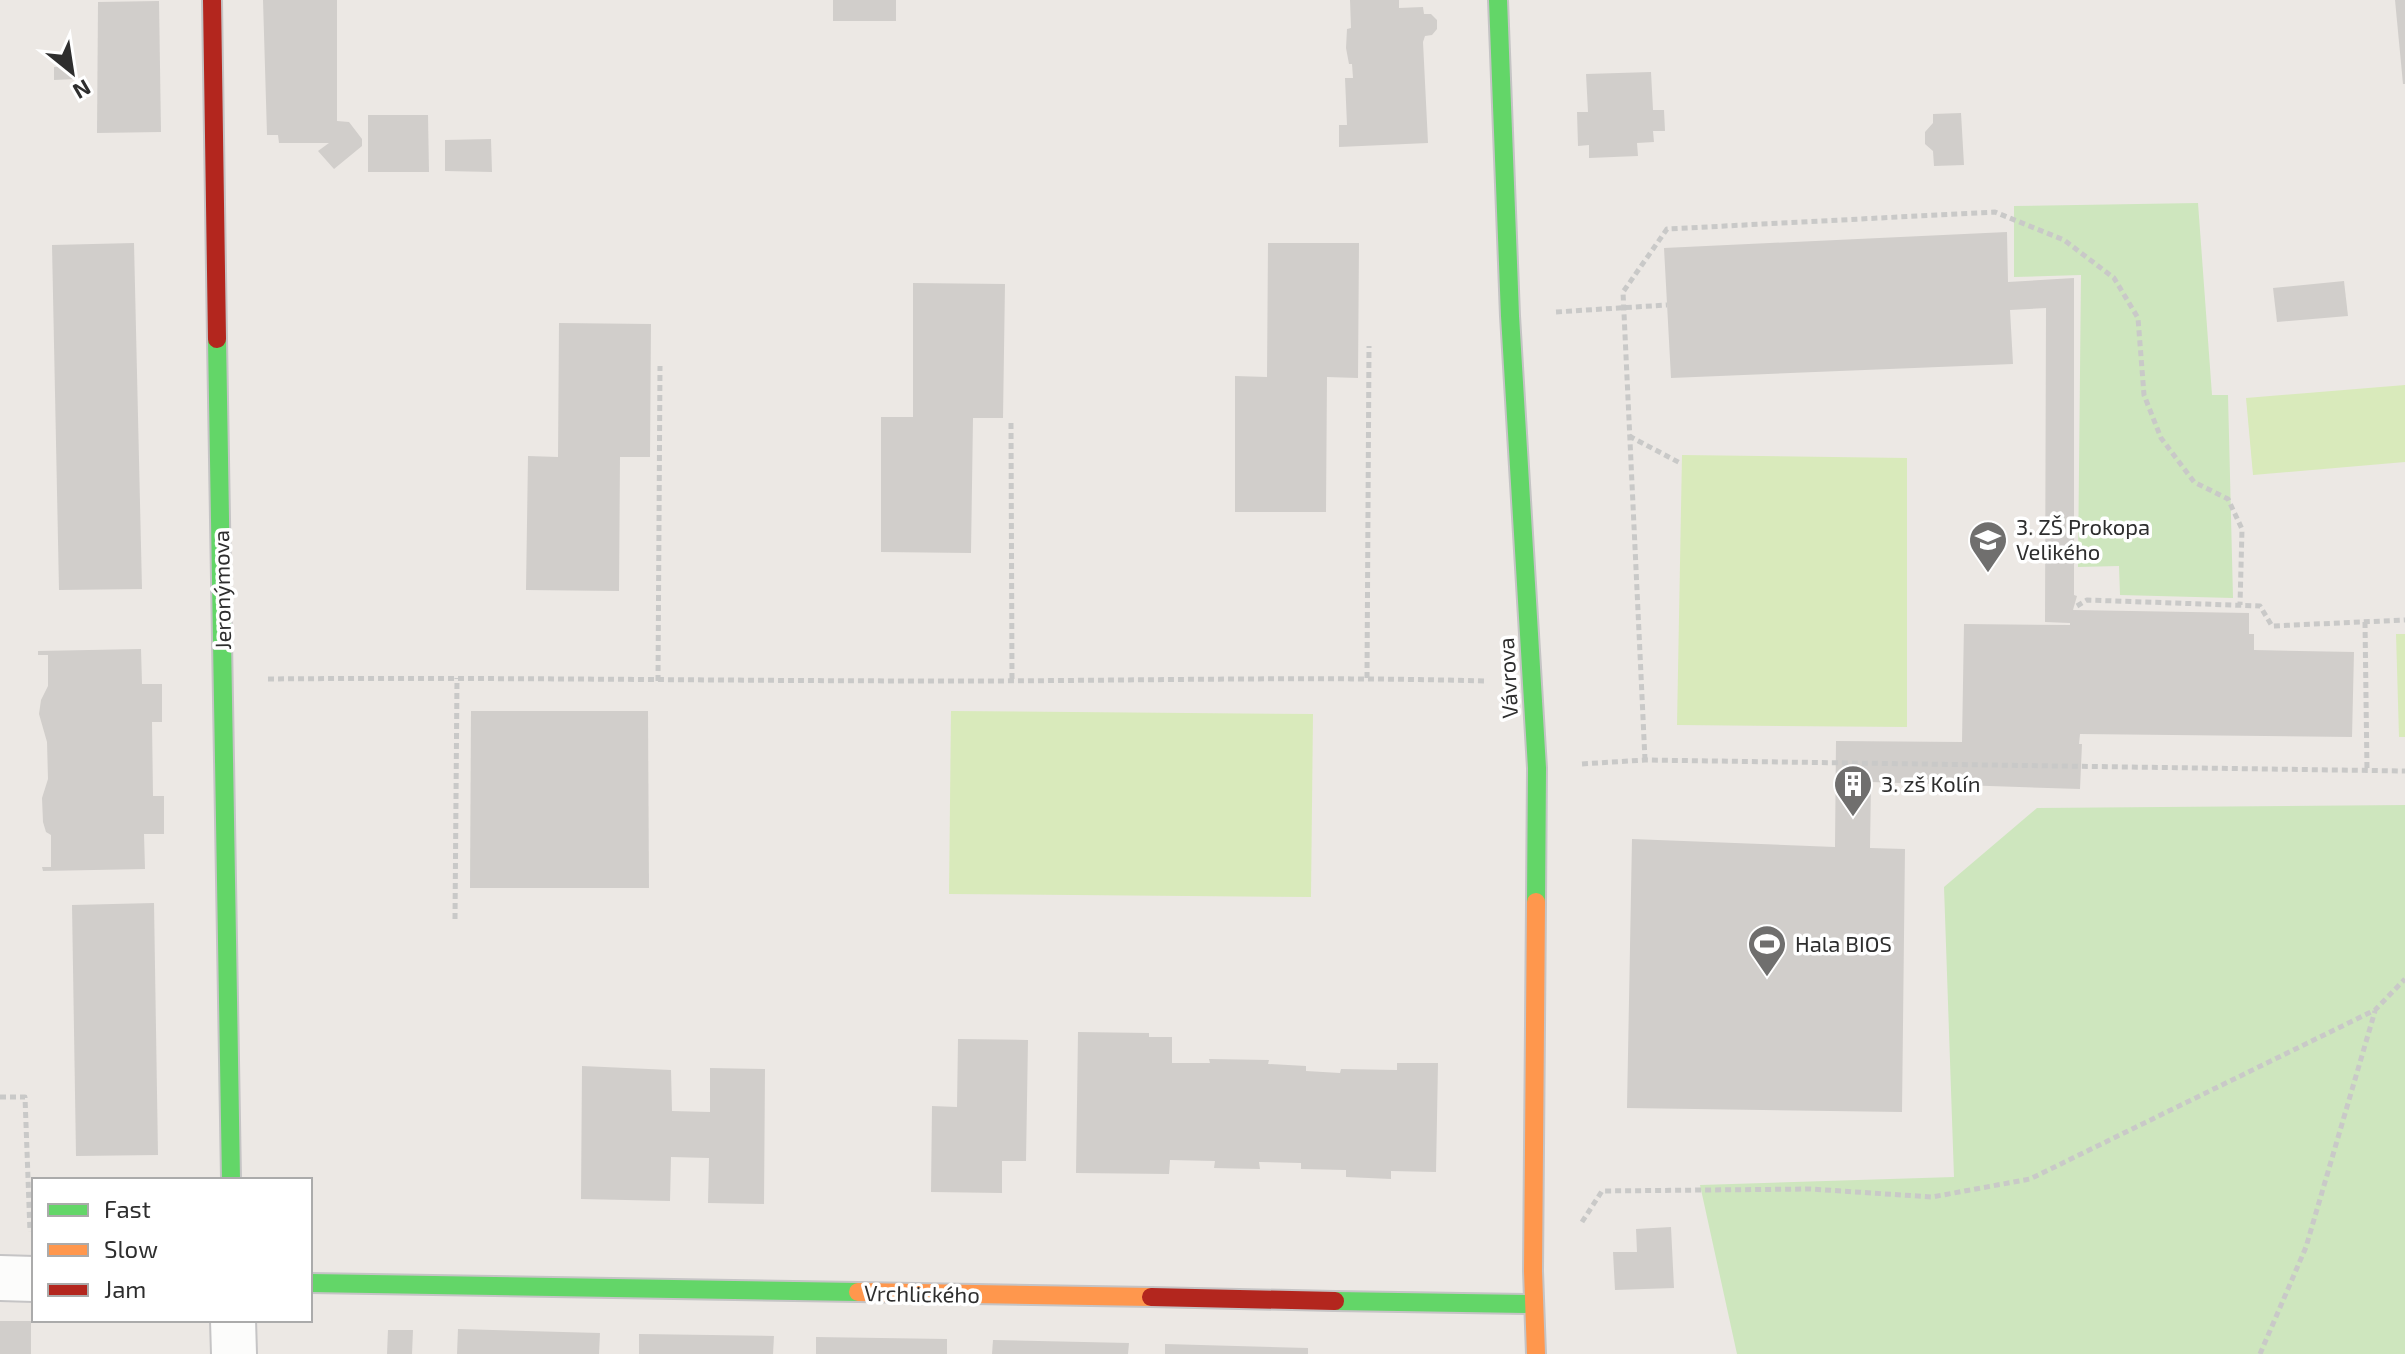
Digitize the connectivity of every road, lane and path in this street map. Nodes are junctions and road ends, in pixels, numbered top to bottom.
1 (212, 0) edge
2 (1498, 0) edge
3 (1667, 305) dead end
4 (1623, 307) junction
5 (1552, 313) dead end
6 (1369, 346) dead end
7 (660, 366) dead end
8 (1011, 423) dead end
9 (1628, 436) junction
10 (1682, 464) dead end
11 (2240, 605) junction
12 (2077, 606) dead end
13 (2405, 620) edge
14 (2365, 622) junction
15 (457, 678) junction
16 (1367, 678) junction
17 (266, 679) dead end
18 (658, 681) junction
19 (1012, 681) junction
20 (1487, 681) dead end
21 (1645, 760) junction
22 (1569, 766) dead end
23 (2367, 771) junction
24 (2405, 771) edge
25 (455, 919) dead end
26 (2405, 979) edge
27 (2375, 1010) junction
28 (0, 1097) edge
29 (231, 1178) edge
30 (1577, 1228) dead end
31 (32, 1262) edge
32 (0, 1278) edge
33 (312, 1283) edge
34 (1534, 1304) junction
35 (233, 1322) edge
36 (234, 1354) edge
37 (1536, 1354) edge
38 (2260, 1354) edge

1 - 29 street, Jeronýmova
2 - 34 street, Vávrova
3 - 4 path
4 - 5 path
4 - 9 path
4 - 11 path
6 - 16 path
7 - 18 path
8 - 19 path
9 - 10 path
9 - 21 path
11 - 12 path
11 - 14 path
13 - 14 path
14 - 23 path
15 - 17 path
15 - 18 path
15 - 25 path
16 - 19 path
16 - 20 path
18 - 19 path
21 - 22 path
21 - 23 path
23 - 24 path
26 - 27 path
27 - 30 path
27 - 38 path
28 - 31 path
31 - 32 street
33 - 34 street, Vrchlického
34 - 37 street, Vávrova
35 - 36 street

